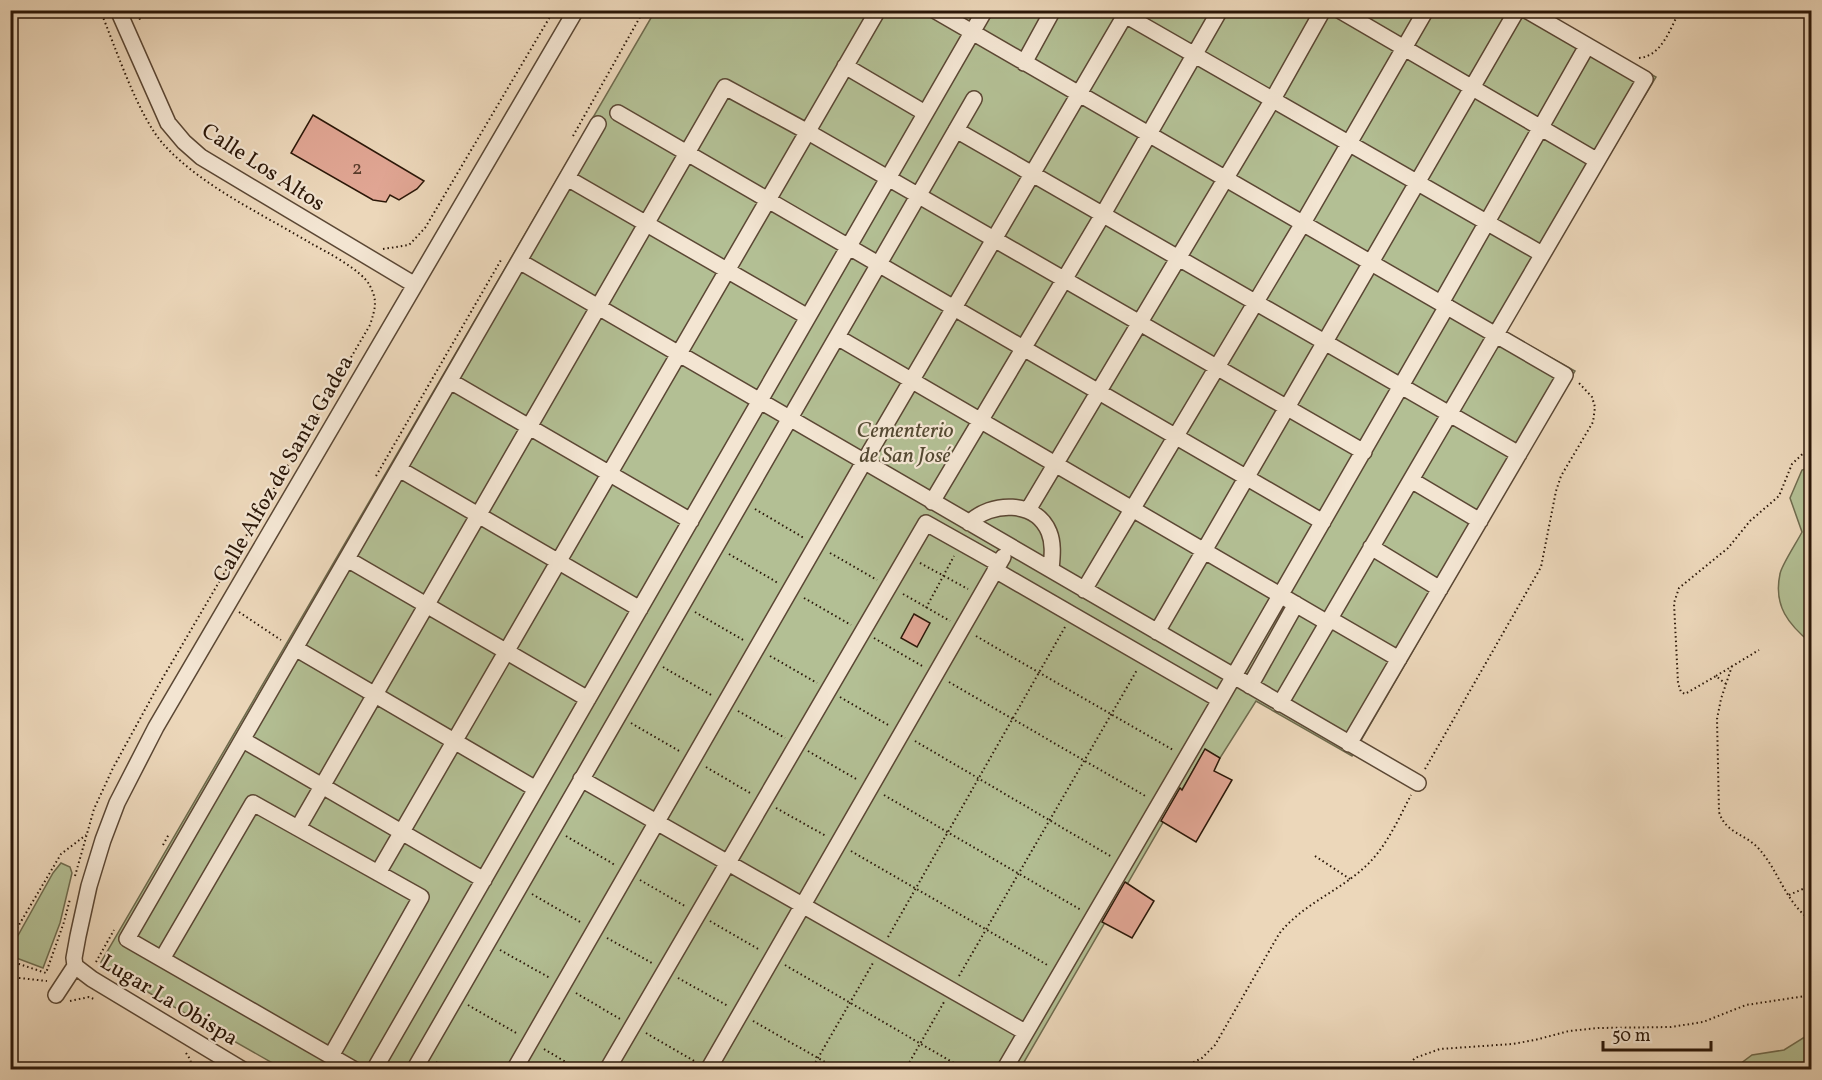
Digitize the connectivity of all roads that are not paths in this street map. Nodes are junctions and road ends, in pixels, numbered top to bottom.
1 (118, 10) edge
2 (576, 10) edge
3 (878, 10) edge
4 (934, 10) edge
5 (985, 10) edge
6 (1053, 10) edge
7 (1220, 10) edge
8 (1323, 10) edge
9 (1339, 10) edge
10 (1426, 10) edge
11 (1517, 10) edge
12 (1526, 10) edge
13 (1124, 12) edge
14 (972, 32) junction
15 (1587, 46) junction
16 (1404, 48) junction
17 (1195, 54) junction
18 (1024, 63) junction
19 (845, 66) junction
20 (1473, 88) junction
21 (1079, 94) junction
22 (974, 99) dead end
23 (1273, 99) junction
24 (618, 113) dead end
25 (925, 113) junction
26 (598, 124) dead end
27 (1540, 127) junction
28 (956, 130) junction
29 (808, 132) junction
30 (1148, 135) junction
31 (1349, 143) junction
32 (687, 153) junction
33 (1596, 160) junction
34 (1032, 174) junction
35 (567, 178) junction
36 (888, 179) junction
37 (1225, 179) junction
38 (1418, 183) junction
39 (918, 196) junction
40 (768, 200) junction
41 (1102, 216) junction
42 (1487, 222) junction
43 (1303, 223) junction
44 (647, 224) junction
45 (994, 240) junction
46 (849, 247) junction
47 (1542, 254) junction
48 (1178, 259) junction
49 (519, 261) junction
50 (1372, 263) junction
51 (879, 264) junction
52 (727, 270) junction
53 (1064, 280) junction
54 (415, 285) junction
55 (1255, 303) junction
56 (1444, 304) junction
57 (599, 308) junction
58 (954, 308) junction
59 (808, 317) junction
60 (1139, 323) junction
61 (1496, 334) junction
62 (837, 337) junction
63 (1325, 343) junction
64 (1023, 348) junction
65 (678, 354) junction
66 (1217, 368) junction
67 (912, 380) junction
68 (450, 381) junction
69 (1401, 388) junction
70 (1098, 392) junction
71 (760, 401) junction
72 (1288, 408) junction
73 (1449, 415) junction
74 (790, 419) junction
75 (981, 420) junction
76 (530, 428) junction
77 (1176, 436) junction
78 (1364, 452) junction
79 (1519, 454) junction
80 (865, 460) junction
81 (1056, 464) junction
82 (399, 469) junction
83 (609, 474) junction
84 (1247, 478) junction
85 (1411, 480) junction
86 (933, 502) junction
87 (1133, 508) junction
88 (1028, 510) junction
89 (479, 516) junction
90 (691, 521) junction
91 (1480, 521) junction
92 (1323, 522) junction
93 (969, 523) junction
94 (1009, 546) junction
95 (1371, 547) junction
96 (1205, 551) junction
97 (347, 559) junction
98 (558, 561) junction
99 (997, 567) junction
100 (1051, 570) junction
101 (1440, 589) junction
102 (1084, 590) junction
103 (1280, 595) junction
104 (1296, 604) junction
105 (427, 606) junction
106 (640, 609) junction
107 (1329, 621) junction
108 (1157, 632) junction
109 (296, 648) junction
110 (507, 651) junction
111 (1399, 659) junction
112 (1233, 676) junction
113 (1251, 686) junction
114 (376, 695) junction
115 (588, 699) junction
116 (1220, 700) junction
117 (1280, 704) junction
118 (243, 740) junction
119 (455, 741) junction
120 (1349, 744) junction
121 (581, 779) junction
122 (1418, 783) road end
123 (323, 786) junction
124 (536, 789) junction
125 (657, 822) junction
126 (298, 828) junction
127 (402, 832) junction
128 (728, 863) junction
129 (378, 873) junction
130 (484, 880) junction
131 (802, 905) junction
132 (162, 959) junction
133 (75, 966) junction
134 (61, 989) road end
135 (1025, 1032) junction
136 (331, 1056) junction
137 (218, 1063) edge
138 (708, 1069) edge
139 (243, 1070) edge
140 (355, 1070) edge
141 (374, 1070) edge
142 (414, 1070) edge
143 (514, 1070) edge
144 (607, 1070) edge
145 (1004, 1070) edge

1 - 54 street, Calle Los Altos
2 - 54 street, Calle Alfoz de Santa Gadea
3 - 19 street
4 - 14 street
5 - 14 street
6 - 18 street
7 - 17 street
8 - 23 street
9 - 16 street
10 - 16 street
11 - 20 street
12 - 15 street
13 - 17 street
13 - 21 street
14 - 18 street
14 - 25 street
15 - 27 street
15 - 33 street
16 - 20 street
16 - 31 street
17 - 23 street
17 - 30 street
18 - 21 street
19 - 25 street
19 - 29 street
20 - 27 street
20 - 38 street
21 - 30 street
21 - 34 street
22 - 28 street
23 - 31 street
23 - 37 street
24 - 32 street
25 - 36 street
26 - 35 street
27 - 33 street
27 - 42 street
28 - 34 street
28 - 39 street
29 - 32 street
29 - 36 street
29 - 40 street
30 - 37 street
30 - 41 street
31 - 38 street
31 - 43 street
32 - 40 street
32 - 44 street
33 - 47 street
34 - 41 street
34 - 45 street
35 - 44 street
35 - 49 street
36 - 39 street
36 - 46 street
37 - 43 street
37 - 48 street
38 - 42 street
38 - 50 street
39 - 45 street
39 - 51 street
40 - 46 street
40 - 52 street
41 - 48 street
41 - 53 street
42 - 47 street
42 - 56 street
43 - 50 street
43 - 55 street
44 - 52 street
44 - 57 street
45 - 53 street
45 - 58 street
46 - 51 street
46 - 59 street
47 - 61 street
48 - 55 street
48 - 60 street
49 - 57 street
49 - 68 street
50 - 56 street
50 - 63 street
51 - 58 street
51 - 62 street
52 - 59 street
52 - 65 street
53 - 60 street
53 - 64 street
54 - 133 street, Calle Alfoz de Santa Gadea
55 - 63 street
55 - 66 street
56 - 61 street
56 - 69 street
57 - 65 street
57 - 76 street
58 - 64 street
58 - 67 street
59 - 71 street
60 - 66 street
60 - 70 street
61 - 73 street
61 - 79 street
62 - 67 street
62 - 74 street
63 - 69 street
63 - 72 street
64 - 70 street
64 - 75 street
65 - 71 street
65 - 83 street
66 - 72 street
66 - 77 street
67 - 75 street
67 - 80 street
68 - 76 street
68 - 82 street
69 - 73 street
69 - 78 street
70 - 77 street
70 - 81 street
71 - 74 street
71 - 90 street
72 - 78 street
72 - 84 street
73 - 79 street
73 - 85 street
74 - 80 street
74 - 121 street
75 - 81 street
75 - 86 street
76 - 83 street
76 - 89 street
77 - 84 street
77 - 87 street
78 - 92 street
79 - 91 street
80 - 86 street
80 - 125 street
81 - 87 street
81 - 88 street
82 - 89 street
82 - 97 street
83 - 90 street
83 - 98 street
84 - 92 street
84 - 96 street
85 - 91 street
85 - 95 street
86 - 93 street
87 - 96 street
87 - 102 street
88 - 93 street
88 - 100 street
89 - 98 street
89 - 105 street
90 - 106 street
91 - 101 street
92 - 103 street
93 - 94 street
94 - 99 street
94 - 100 street
95 - 101 street
95 - 107 street
96 - 103 street
96 - 108 street
97 - 105 street
97 - 109 street
98 - 106 street
98 - 110 street
99 - 116 street
99 - 128 street
99 - 131 street
100 - 102 street
101 - 111 street
102 - 108 street
103 - 104 street
103 - 112 street
104 - 107 street
104 - 113 street
105 - 110 street
105 - 114 street
106 - 115 street
107 - 111 street
107 - 117 street
108 - 112 street
109 - 114 street
109 - 118 street
110 - 115 street
110 - 119 street
111 - 120 street
112 - 113 street
112 - 116 street
113 - 117 street
114 - 119 street
114 - 123 street
115 - 124 street
116 - 135 street
117 - 120 street
118 - 123 street
118 - 132 street
119 - 124 street
119 - 127 street
120 - 122 street
121 - 125 street
121 - 142 street
123 - 126 street
123 - 127 street
124 - 130 street
125 - 128 street
125 - 143 street
126 - 129 street
126 - 132 street
127 - 129 street
127 - 130 street
128 - 131 street
128 - 144 street
129 - 136 street
130 - 141 street
131 - 135 street
131 - 138 street
132 - 136 street
133 - 134 street
133 - 137 street, Lugar La Obispa
135 - 145 street
136 - 140 street
137 - 139 street, Lugar La Obispa

